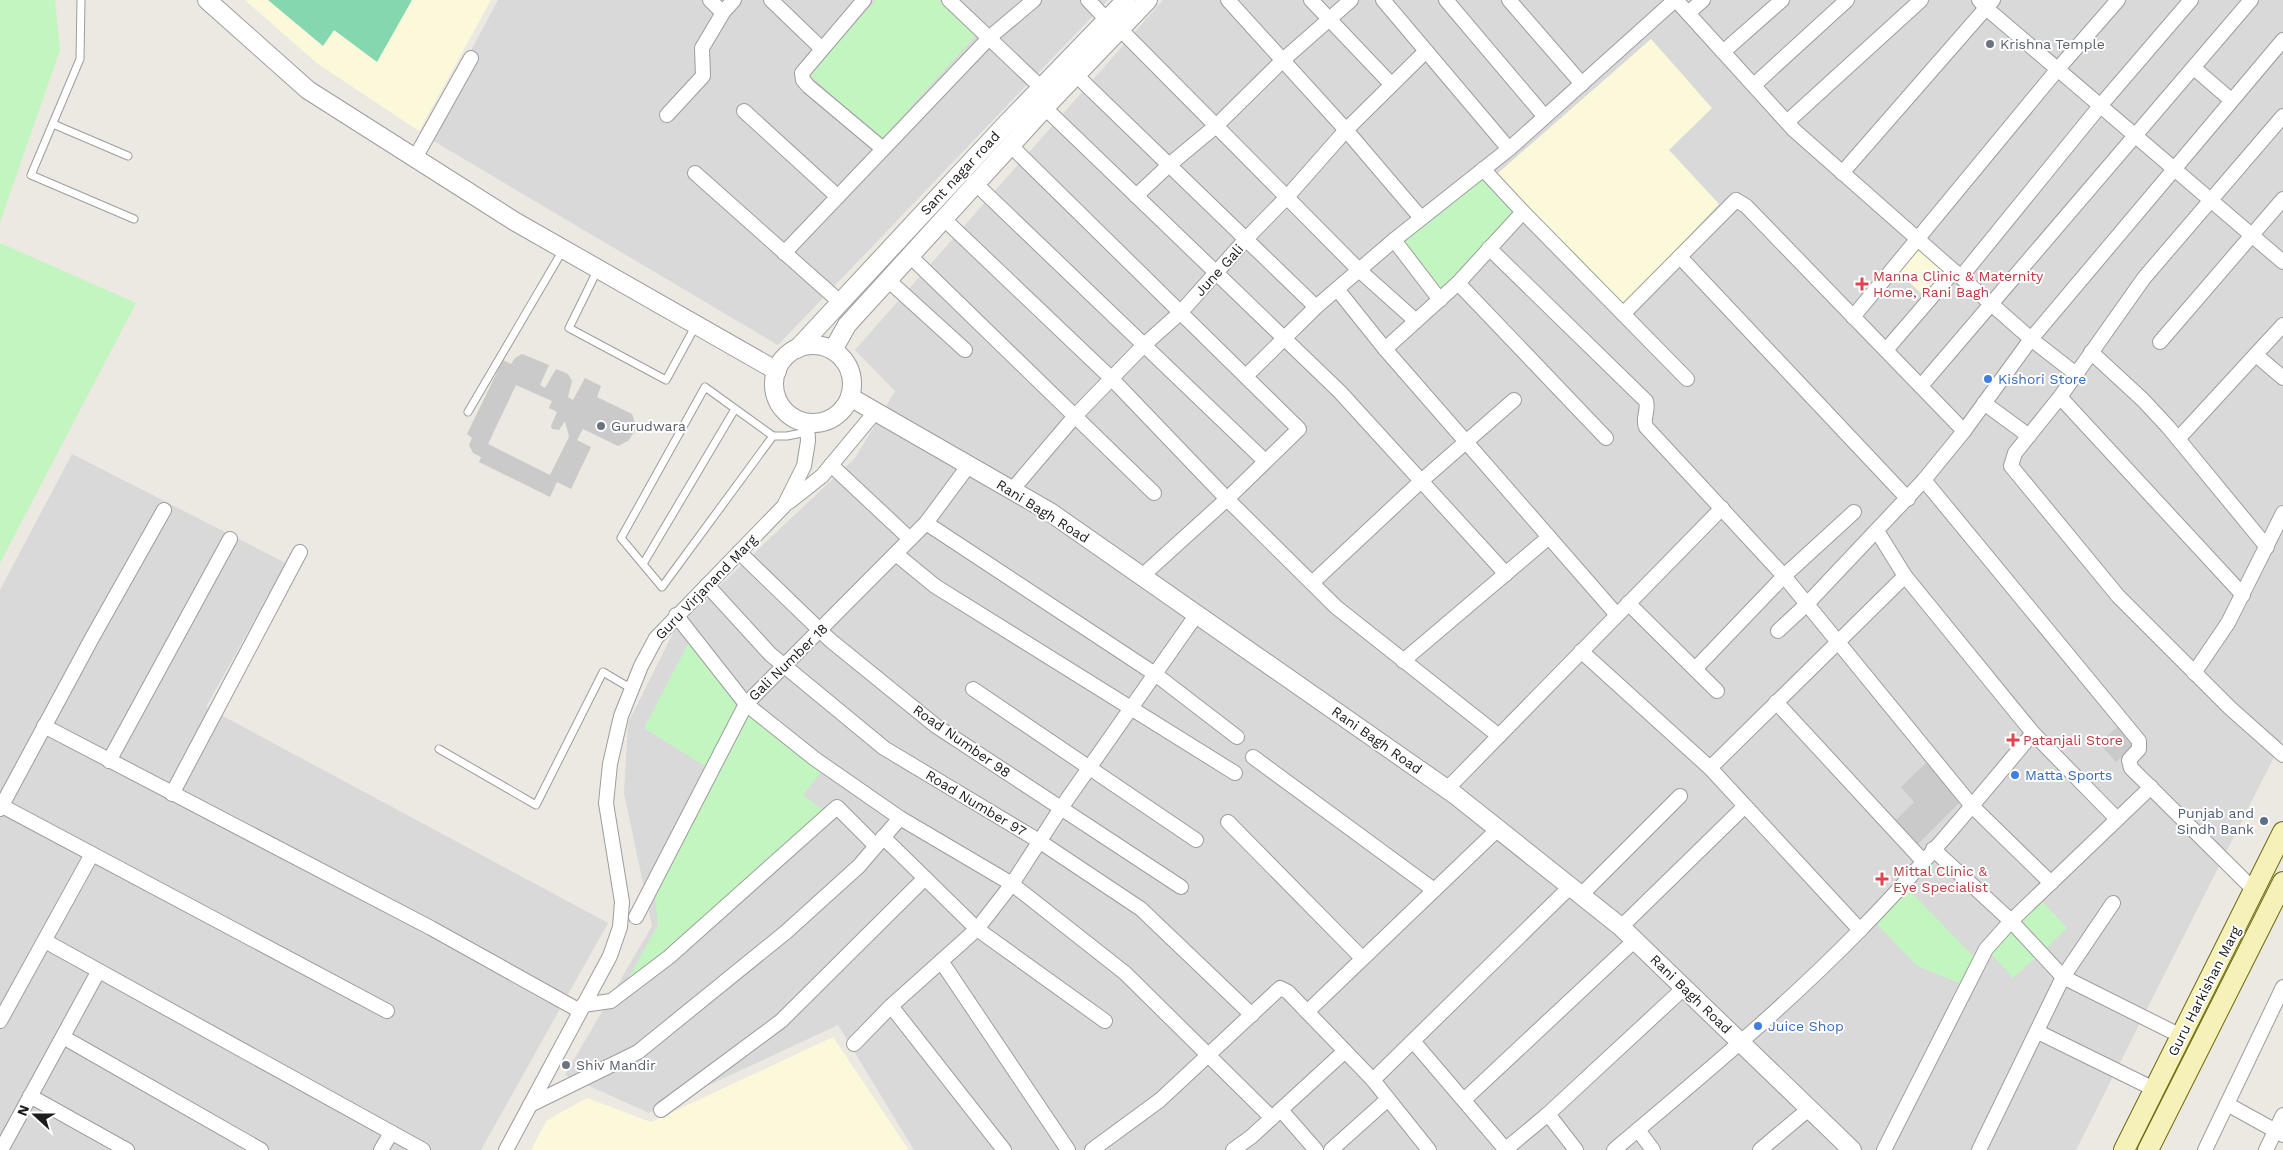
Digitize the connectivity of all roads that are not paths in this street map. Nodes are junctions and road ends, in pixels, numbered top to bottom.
1 (81, 0) edge
2 (207, 0) edge
3 (710, 0) edge
4 (734, 0) edge
5 (771, 0) edge
6 (864, 0) edge
7 (948, 0) edge
8 (1034, 0) edge
9 (1088, 0) edge
10 (1126, 0) edge
11 (1148, 0) edge
12 (1228, 0) edge
13 (1311, 0) edge
14 (1351, 0) edge
15 (1383, 0) edge
16 (1446, 0) edge
17 (1509, 0) edge
18 (1676, 0) edge
19 (1703, 0) edge
20 (1782, 0) edge
21 (1848, 0) edge
22 (1921, 0) edge
23 (2118, 0) edge
24 (2191, 0) edge
25 (2252, 0) edge
26 (1986, 3) edge
27 (724, 11) junction
28 (1688, 13) junction
29 (1329, 19) junction
30 (1114, 24) junction
31 (990, 37) junction
32 (2283, 40) edge
33 (822, 49) junction
34 (1426, 51) junction
35 (1723, 52) junction
36 (472, 58) dead end
37 (1283, 60) junction
38 (2194, 68) junction
39 (2057, 70) junction
40 (1076, 75) junction
41 (1391, 84) junction
42 (1582, 84) junction
43 (1754, 86) junction
44 (1047, 98) junction
45 (2231, 100) junction
46 (2100, 106) junction
47 (744, 111) dead end
48 (667, 115) dead end
49 (2283, 116) edge
50 (1545, 117) junction
51 (1787, 122) junction
52 (52, 124) junction
53 (1216, 126) junction
54 (1346, 130) junction
55 (2135, 135) junction
56 (1010, 146) junction
57 (882, 148) junction
58 (1509, 149) junction
59 (128, 156) dead end
60 (415, 158) junction
61 (1169, 165) junction
62 (2174, 168) junction
63 (1483, 169) junction
64 (695, 173) dead end
65 (1842, 173) junction
66 (976, 184) junction
67 (838, 196) junction
68 (1136, 196) junction
69 (1287, 197) junction
70 (2283, 199) edge
71 (2210, 200) junction
72 (1523, 212) junction
73 (1421, 218) junction
74 (134, 219) dead end
75 (944, 219) junction
76 (2252, 235) junction
77 (1246, 239) junction
78 (1918, 239) junction
79 (1394, 240) junction
80 (1489, 248) junction
81 (563, 250) junction
82 (784, 253) junction
83 (910, 256) junction
84 (1680, 258) junction
85 (2283, 262) edge
86 (598, 269) junction
87 (1359, 270) junction
88 (1217, 273) junction
89 (1957, 274) junction
90 (888, 280) junction
91 (1458, 284) junction
92 (1337, 289) junction
93 (1440, 300) junction
94 (840, 302) junction
95 (1992, 304) junction
96 (1316, 307) junction
97 (1181, 312) junction
98 (1624, 314) junction
99 (1853, 317) junction
100 (1416, 321) junction
101 (696, 325) junction
102 (2283, 325) edge
103 (1284, 339) junction
104 (2031, 339) junction
105 (2160, 342) dead end
106 (1143, 346) junction
107 (797, 348) junction
108 (1385, 349) junction
109 (833, 350) junction
110 (965, 350) dead end
111 (1886, 350) junction
112 (2091, 352) junction
113 (2256, 355) junction
114 (777, 371) junction
115 (2076, 374) junction
116 (1246, 376) junction
117 (2283, 378) edge
118 (1112, 379) junction
119 (1687, 379) dead end
120 (1921, 386) junction
121 (850, 397) junction
122 (2060, 397) junction
123 (1514, 400) dead end
124 (1984, 403) junction
125 (735, 409) junction
126 (876, 411) junction
127 (468, 412) dead end
128 (1075, 416) junction
129 (807, 427) junction
130 (1964, 431) junction
131 (773, 436) junction
132 (2029, 436) junction
133 (1606, 438) dead end
134 (2178, 439) junction
135 (1466, 441) junction
136 (1265, 461) junction
137 (831, 465) junction
138 (969, 466) junction
139 (1924, 480) junction
140 (1420, 482) junction
141 (1012, 490) junction
142 (1154, 493) dead end
143 (1227, 499) junction
144 (1908, 499) junction
145 (784, 506) junction
146 (1722, 508) junction
147 (164, 510) dead end
148 (1854, 512) dead end
149 (2283, 513) edge
150 (926, 523) junction
151 (1877, 531) junction
152 (1549, 537) junction
153 (230, 539) dead end
154 (910, 539) junction
155 (2266, 547) junction
156 (300, 552) dead end
157 (739, 552) junction
158 (896, 554) junction
159 (643, 564) junction
160 (1506, 574) junction
161 (1142, 576) junction
162 (1784, 576) junction
163 (1905, 576) junction
164 (1312, 583) junction
165 (707, 585) junction
166 (2243, 595) junction
167 (1628, 603) junction
168 (1807, 604) junction
169 (1197, 614) junction
170 (676, 615) junction
171 (1616, 615) junction
172 (1778, 630) dead end
173 (820, 631) junction
174 (1839, 643) junction
175 (1581, 651) junction
176 (1403, 661) junction
177 (784, 666) junction
178 (1695, 669) junction
179 (2194, 672) junction
180 (1155, 674) junction
181 (632, 688) junction
182 (973, 689) dead end
183 (1717, 691) dead end
184 (1776, 702) junction
185 (746, 704) junction
186 (1133, 708) junction
187 (44, 726) junction
188 (2033, 734) junction
189 (1498, 736) junction
190 (1238, 737) dead end
191 (439, 749) dead end
192 (2283, 755) edge
193 (1253, 757) dead end
194 (109, 761) junction
195 (1089, 767) junction
196 (1710, 768) junction
197 (1235, 773) dead end
198 (2151, 787) junction
199 (1447, 788) junction
200 (172, 794) junction
201 (1680, 796) dead end
202 (1745, 806) junction
203 (1972, 806) junction
204 (1, 808) edge
205 (1061, 808) junction
206 (900, 818) junction
207 (2118, 819) junction
208 (1228, 822) dead end
209 (1498, 829) junction
210 (2283, 832) edge
211 (1196, 840) dead end
212 (1039, 841) junction
213 (880, 842) junction
214 (1933, 849) junction
215 (92, 854) junction
216 (1923, 861) junction
217 (925, 878) junction
218 (2283, 882) edge
219 (2051, 883) junction
220 (1012, 884) junction
221 (1181, 887) dead end
222 (1434, 890) junction
223 (2254, 890) junction
224 (1576, 891) junction
225 (2113, 903) dead end
226 (636, 917) dead end
227 (2011, 922) junction
228 (1621, 927) junction
229 (977, 929) junction
230 (1860, 930) junction
231 (1634, 940) junction
232 (45, 941) junction
233 (1362, 958) junction
234 (941, 961) junction
235 (98, 972) junction
236 (2064, 977) junction
237 (2283, 987) edge
238 (1684, 988) junction
239 (891, 1006) junction
240 (2279, 1006) edge
241 (582, 1008) junction
242 (387, 1011) dead end
243 (1307, 1012) junction
244 (1252, 1014) junction
245 (0, 1020) edge
246 (1105, 1021) dead end
247 (2038, 1032) junction
248 (2181, 1036) junction
249 (63, 1037) junction
250 (1413, 1041) junction
251 (1742, 1042) junction
252 (854, 1044) dead end
253 (1345, 1051) junction
254 (1209, 1055) junction
255 (1373, 1080) junction
256 (2154, 1089) junction
257 (30, 1096) junction
258 (1388, 1099) junction
259 (1465, 1100) junction
260 (2227, 1104) junction
261 (530, 1105) junction
262 (1810, 1108) junction
263 (661, 1110) dead end
264 (1277, 1114) junction
265 (1548, 1114) junction
266 (2283, 1115) edge
267 (1638, 1130) junction
268 (391, 1133) junction
269 (2279, 1133) edge
270 (998, 1148) edge
271 (1423, 1148) edge
272 (0, 1150) edge
273 (127, 1150) edge
274 (261, 1150) edge
275 (381, 1150) edge
276 (423, 1150) edge
277 (506, 1150) edge
278 (1068, 1150) edge
279 (1092, 1150) edge
280 (1233, 1150) edge
281 (1316, 1150) edge
282 (1331, 1150) edge
283 (1506, 1150) edge
284 (1576, 1150) edge
285 (1614, 1150) edge
286 (1653, 1150) edge
287 (1760, 1150) edge
288 (1852, 1150) edge
289 (1884, 1150) edge
290 (1979, 1150) edge
291 (2124, 1150) edge
292 (2148, 1150) edge
293 (2205, 1150) edge
294 (2266, 1150) edge

1 - 52 lane
2 - 60 street
3 - 27 street
4 - 27 street
5 - 33 street
6 - 33 street
7 - 31 street
8 - 31 street
9 - 30 street
10 - 30 street, Sant nagar road
11 - 30 street, Sant nagar road
12 - 37 street
13 - 29 street
14 - 29 street
15 - 34 street
16 - 50 street
17 - 42 street
18 - 28 street
18 - 42 street
19 - 28 street
20 - 35 street
21 - 43 street
22 - 51 street
23 - 39 street
24 - 46 street
25 - 38 street
26 - 39 street
26 - 65 street
27 - 48 street
28 - 35 street
29 - 37 street
29 - 41 street
30 - 40 street, Sant nagar road
30 - 44 street, Sant nagar road
30 - 53 street
31 - 44 street
31 - 57 street
32 - 45 street
33 - 57 street
34 - 41 street, June Gali
34 - 58 street
35 - 43 street
36 - 60 street
37 - 53 street
37 - 54 street
38 - 45 street
38 - 55 street
39 - 46 street
39 - 78 street
40 - 44 street, Sant nagar road
40 - 61 street
41 - 54 street, June Gali
42 - 50 street
43 - 51 street
44 - 56 street, Sant nagar road
44 - 68 street
44 - 94 street, Sant nagar road
45 - 62 street
46 - 55 street
46 - 89 street
47 - 67 street
49 - 71 street
50 - 58 street
51 - 65 street
52 - 59 lane
52 - 74 lane
53 - 61 street
53 - 69 street
54 - 69 street, June Gali
54 - 73 street
55 - 62 street
55 - 95 street
56 - 66 street, Sant nagar road
56 - 97 street
57 - 67 street
58 - 63 street
60 - 81 street
61 - 68 street
61 - 77 street
62 - 71 street
62 - 104 street
63 - 72 street
63 - 73 street
64 - 82 street
65 - 78 street
66 - 75 street, Sant nagar road
66 - 106 street
67 - 82 street
68 - 88 street
69 - 77 street, June Gali
69 - 87 street
70 - 76 street
71 - 76 street
71 - 112 street
72 - 80 street
72 - 98 street
73 - 79 street
75 - 83 street, Sant nagar road
75 - 118 street
76 - 85 street
76 - 105 street
77 - 88 street, June Gali
77 - 96 street
78 - 89 street
78 - 99 street
79 - 87 street
79 - 93 street
80 - 91 street
80 - 146 street
81 - 86 street
81 - 127 lane
82 - 94 street
83 - 90 street, Sant nagar road
83 - 128 street
84 - 98 street
84 - 99 street
84 - 144 street
86 - 101 street
86 - 101 lane
87 - 92 street
87 - 100 street
88 - 97 street, June Gali
88 - 103 street
89 - 95 street
89 - 111 street
90 - 109 street, Sant nagar road
90 - 110 street
91 - 93 street
91 - 133 street
92 - 96 street
92 - 108 street
93 - 100 street
94 - 107 street, Sant nagar road
95 - 104 street
95 - 120 street
96 - 103 street
97 - 106 street, June Gali
97 - 116 street
98 - 119 street
99 - 111 street
100 - 108 street
101 - 114 street
102 - 113 street
103 - 116 street
103 - 140 street
104 - 115 street
104 - 124 street
106 - 118 street, June Gali
106 - 136 street
107 - 109 street
107 - 114 street
108 - 135 street
109 - 121 street
111 - 120 street
112 - 115 street
112 - 134 street
113 - 117 street
113 - 134 street
114 - 129 street
115 - 122 street
116 - 136 street
118 - 128 street, June Gali
118 - 143 street
120 - 130 street
121 - 126 street, Rani Bagh Road
121 - 129 street
122 - 132 street
122 - 166 street
123 - 135 street
124 - 130 street
124 - 132 street
125 - 131 lane
125 - 159 lane
125 - 159 lane
126 - 137 street, Guru Virjanand Marg
126 - 138 street, Rani Bagh Road
128 - 141 street, June Gali
128 - 142 street
129 - 131 lane
129 - 145 street, Guru Virjanand Marg
130 - 139 street
131 - 159 lane
132 - 179 street
134 - 155 street
135 - 140 street
135 - 152 street
136 - 143 street
137 - 145 street, Guru Virjanand Marg
137 - 154 street
138 - 141 street, Rani Bagh Road
138 - 150 street, Gali Number 18
139 - 144 street
139 - 198 street
140 - 160 street
140 - 164 street
141 - 161 street, Rani Bagh Road
143 - 161 street
143 - 164 street
144 - 151 street
145 - 157 street, Guru Virjanand Marg
146 - 162 street
146 - 167 street
147 - 187 street
148 - 162 street
149 - 155 street
150 - 154 street, Gali Number 18
150 - 180 street
151 - 163 street
151 - 168 street
152 - 160 street
152 - 171 street
153 - 194 street
154 - 158 street, Gali Number 18
155 - 166 street
156 - 200 street
157 - 165 street, Guru Virjanand Marg
157 - 173 street, Road Number 98
158 - 173 street, Gali Number 18
158 - 186 street
160 - 176 street
161 - 169 street, Rani Bagh Road
162 - 168 street
162 - 178 street
163 - 174 street
163 - 188 street
164 - 176 street
165 - 170 street, Guru Virjanand Marg
165 - 177 street, Road Number 97
166 - 179 street
167 - 171 street
167 - 178 street
168 - 172 street
168 - 174 street
169 - 180 street
169 - 199 street, Rani Bagh Road
170 - 181 street, Guru Virjanand Marg
170 - 185 street
171 - 175 street
173 - 177 street, Gali Number 18
173 - 205 street, Road Number 98
174 - 184 street
174 - 203 street
175 - 189 street
175 - 196 street
176 - 189 street
177 - 185 street, Gali Number 18
177 - 212 street, Road Number 97
178 - 183 street
179 - 192 street
180 - 186 street
180 - 190 street
181 - 191 lane
181 - 241 street, Guru Virjanand Marg
182 - 195 street
184 - 196 street
184 - 216 street
185 - 206 street
185 - 226 street, Gali Number 18
186 - 195 street
186 - 197 street
187 - 194 street
187 - 204 street
188 - 203 street
188 - 207 street
189 - 199 street
193 - 222 street
194 - 200 street
195 - 205 street
195 - 211 street
196 - 202 street
198 - 207 street
198 - 223 street
199 - 209 street, Rani Bagh Road
200 - 241 street
201 - 224 street
202 - 228 street
202 - 230 street
203 - 214 street
203 - 219 street
204 - 215 street
205 - 212 street
205 - 221 street, Road Number 98
206 - 213 street
206 - 220 street
207 - 219 street
208 - 233 street
209 - 222 street
209 - 224 street, Rani Bagh Road
210 - 223 main road, Guru Harkishan Marg
212 - 220 street
212 - 244 street, Road Number 97
213 - 217 street
213 - 241 street
213 - 261 street
214 - 216 street
214 - 227 street
215 - 232 street
215 - 242 street
216 - 230 street
217 - 229 street
217 - 263 street
218 - 292 main road, Guru Harkishan Marg
219 - 227 street
220 - 229 street
220 - 254 street
222 - 233 street
223 - 248 main road, Guru Harkishan Marg
224 - 228 street, Rani Bagh Road
224 - 250 street
225 - 236 street
227 - 236 street
227 - 289 street
228 - 231 street, Rani Bagh Road
229 - 234 street
229 - 246 street
230 - 251 street
231 - 238 street, Rani Bagh Road
231 - 259 street
232 - 235 street
232 - 245 street
233 - 243 street
234 - 239 street
234 - 278 street
235 - 249 street
235 - 268 street
236 - 247 street
236 - 248 street
237 - 240 street
238 - 251 street, Rani Bagh Road
238 - 265 street
239 - 252 street
239 - 270 street
240 - 260 street
241 - 261 street, Guru Virjanand Marg
243 - 244 street
243 - 253 street
244 - 254 street
247 - 256 street
247 - 290 street
248 - 256 main road, Guru Harkishan Marg
249 - 257 street
249 - 274 street
250 - 255 street
250 - 259 street
251 - 262 street, Rani Bagh Road
251 - 267 street
253 - 255 street
253 - 264 street
254 - 264 street
254 - 279 street
255 - 258 street
256 - 291 main road, Guru Harkishan Marg
257 - 272 street
257 - 273 street
258 - 271 street
258 - 282 street
259 - 283 street
260 - 269 street
260 - 293 street
261 - 277 street, Guru Virjanand Marg
262 - 287 street
262 - 288 street, Rani Bagh Road
264 - 280 street
264 - 281 street
265 - 283 street
265 - 284 street
266 - 269 street
267 - 285 street
267 - 286 street
268 - 275 street
268 - 276 street
269 - 294 street

